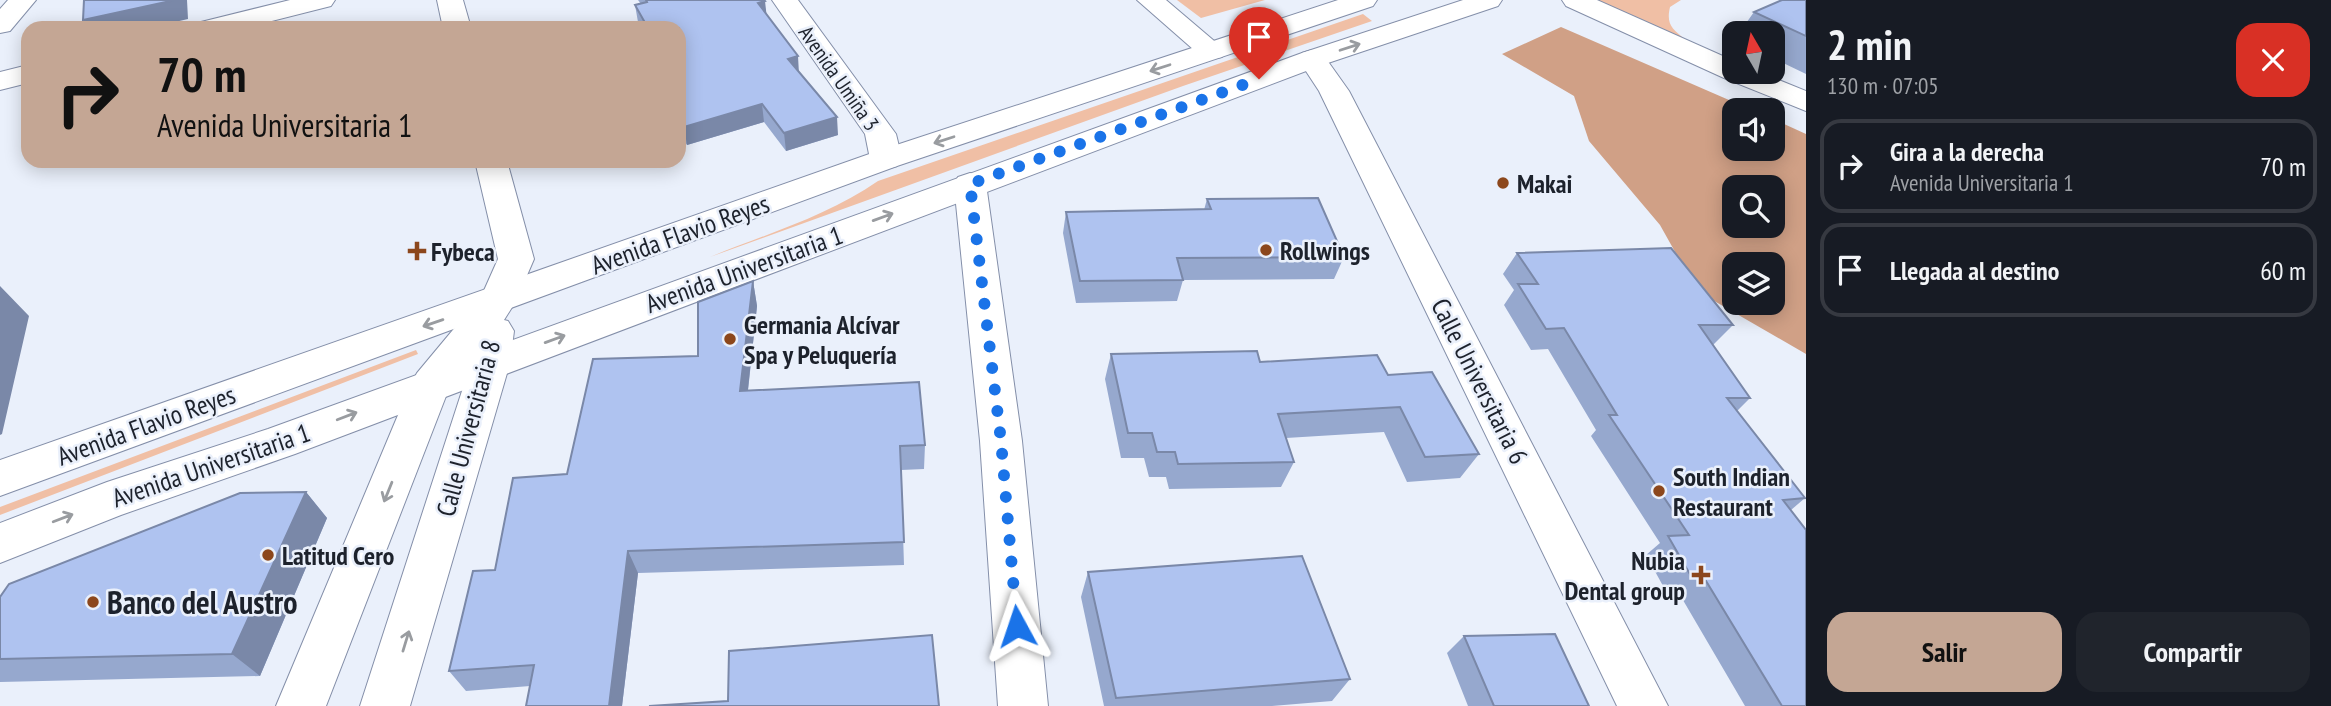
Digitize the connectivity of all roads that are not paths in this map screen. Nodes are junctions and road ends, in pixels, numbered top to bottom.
1 (23, 0) edge
2 (322, 0) edge
3 (450, 0) edge
4 (785, 0) edge
5 (1150, 0) edge
6 (1364, 0) edge
7 (1489, 0) edge
8 (1575, 0) edge
9 (239, 21) edge
10 (455, 21) edge
11 (0, 25) edge
12 (1212, 51) junction
13 (1312, 59) junction
14 (1722, 67) edge
15 (21, 76) edge
16 (0, 81) edge
17 (1763, 84) edge
18 (1806, 102) edge
19 (886, 159) junction
20 (493, 168) edge
21 (970, 184) junction
22 (498, 301) junction
23 (491, 363) junction
24 (431, 384) junction
25 (0, 478) edge
26 (0, 543) edge
27 (301, 706) edge
28 (385, 706) edge
29 (1023, 706) edge
30 (1643, 706) edge

1 - 11 main road
2 - 9 main road
3 - 10 main road
4 - 19 main road, Avenida Umiña 3
5 - 12 main road
6 - 12 main road, Avenida Flavio Reyes
13 -> 7 main road, Avenida Universitaria 1
8 - 14 main road
12 -> 19 main road, Avenida Flavio Reyes
13 - 21 main road, Avenida Universitaria 1
13 - 30 main road, Calle Universitaria 6
15 - 16 main road
17 - 18 main road
19 - 22 main road, Avenida Flavio Reyes
20 - 22 main road
23 -> 21 main road, Avenida Universitaria 1
21 - 29 main road
22 - 23 main road, Calle Universitaria 8
22 - 24 main road, Calle Universitaria 8
22 -> 25 main road, Avenida Flavio Reyes
23 - 24 main road, Avenida Universitaria 1
28 -> 23 main road, Calle Universitaria 8
26 -> 24 main road, Avenida Universitaria 1
24 -> 27 main road, Calle Universitaria 8

